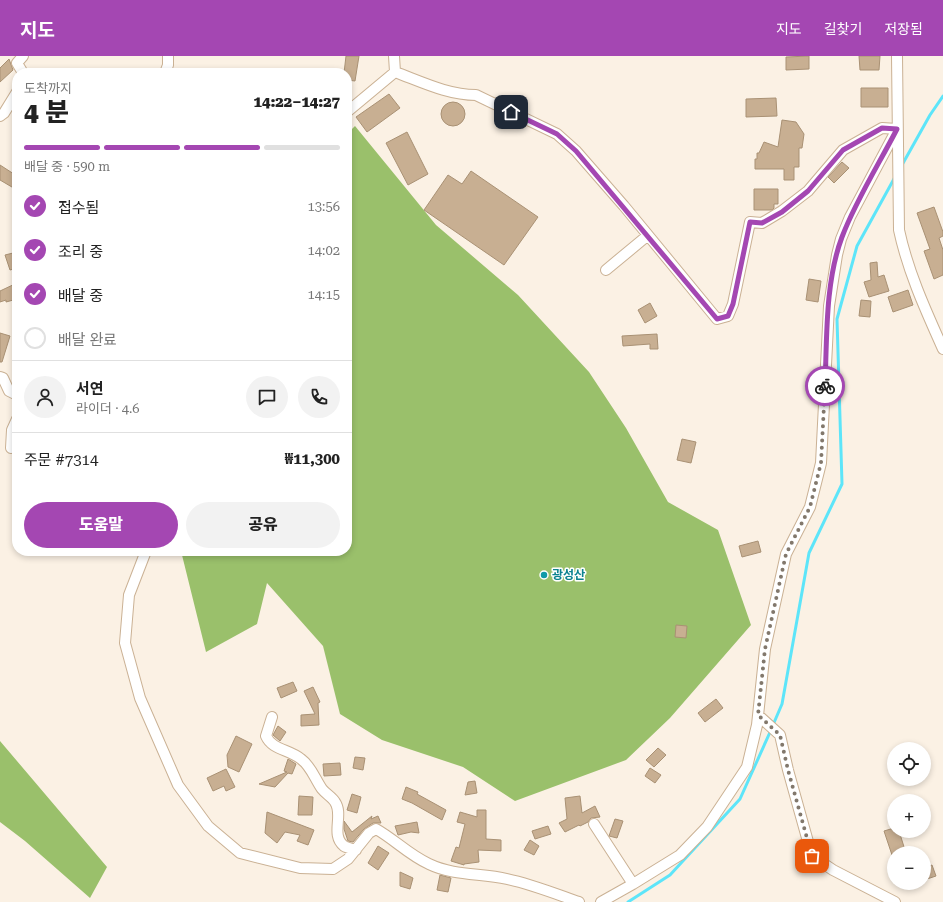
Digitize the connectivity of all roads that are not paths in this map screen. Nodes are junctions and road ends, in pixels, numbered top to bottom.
1 (23, 56) edge
2 (168, 56) edge
3 (394, 56) edge
4 (897, 56) edge
5 (20, 68) edge
6 (167, 68) edge
7 (396, 72) junction
8 (12, 100) edge
9 (352, 108) edge
10 (0, 116) edge
11 (897, 129) junction
12 (647, 236) junction
13 (606, 270) dead end
14 (943, 350) edge
15 (0, 377) edge
16 (12, 392) edge
17 (12, 430) edge
18 (12, 448) dead end
19 (144, 556) edge
20 (758, 715) junction
21 (272, 717) dead end
22 (594, 824) dead end
23 (356, 850) junction
24 (633, 884) junction
25 (580, 902) edge
26 (601, 902) edge
27 (895, 902) edge

1 - 5 street
2 - 6 street
3 - 7 street
4 - 11 street
7 - 9 street
7 - 12 street
8 - 10 street
11 - 12 street
11 - 14 street
11 - 20 street
12 - 13 street
15 - 16 street
17 - 18 street
19 - 23 street
20 - 24 street
20 - 27 street
21 - 23 street
22 - 24 street
23 - 25 street
24 - 26 street

